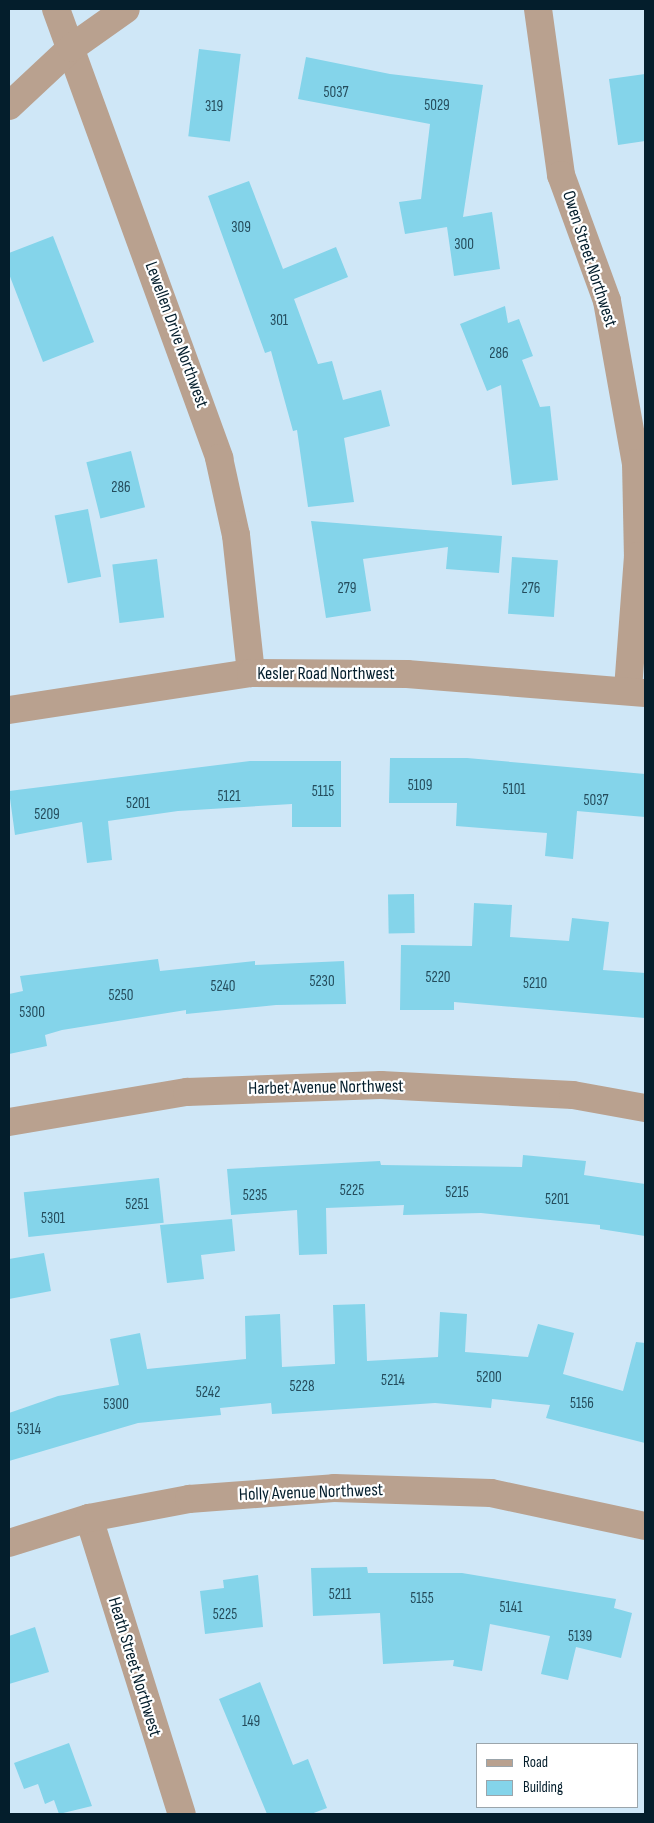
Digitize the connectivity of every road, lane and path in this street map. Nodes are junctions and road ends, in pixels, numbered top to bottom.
1 (56, 9) edge
2 (126, 9) edge
3 (538, 9) edge
4 (71, 48) junction
5 (9, 106) edge
6 (251, 674) junction
7 (637, 691) edge
8 (9, 710) edge
9 (645, 1108) edge
10 (9, 1122) edge
11 (89, 1518) junction
12 (645, 1526) edge
13 (9, 1543) edge
14 (182, 1814) edge

1 - 4 street, Lewellen Drive Northwest
2 - 4 street
3 - 7 street, Owen Street Northwest
4 - 5 street
4 - 6 street, Lewellen Drive Northwest
6 - 7 street, Kesler Road Northwest
6 - 8 street, Kesler Road Northwest
9 - 10 street, Harbet Avenue Northwest
11 - 12 street, Holly Avenue Northwest
11 - 13 street, Holly Avenue Northwest
11 - 14 street, Heath Street Northwest

